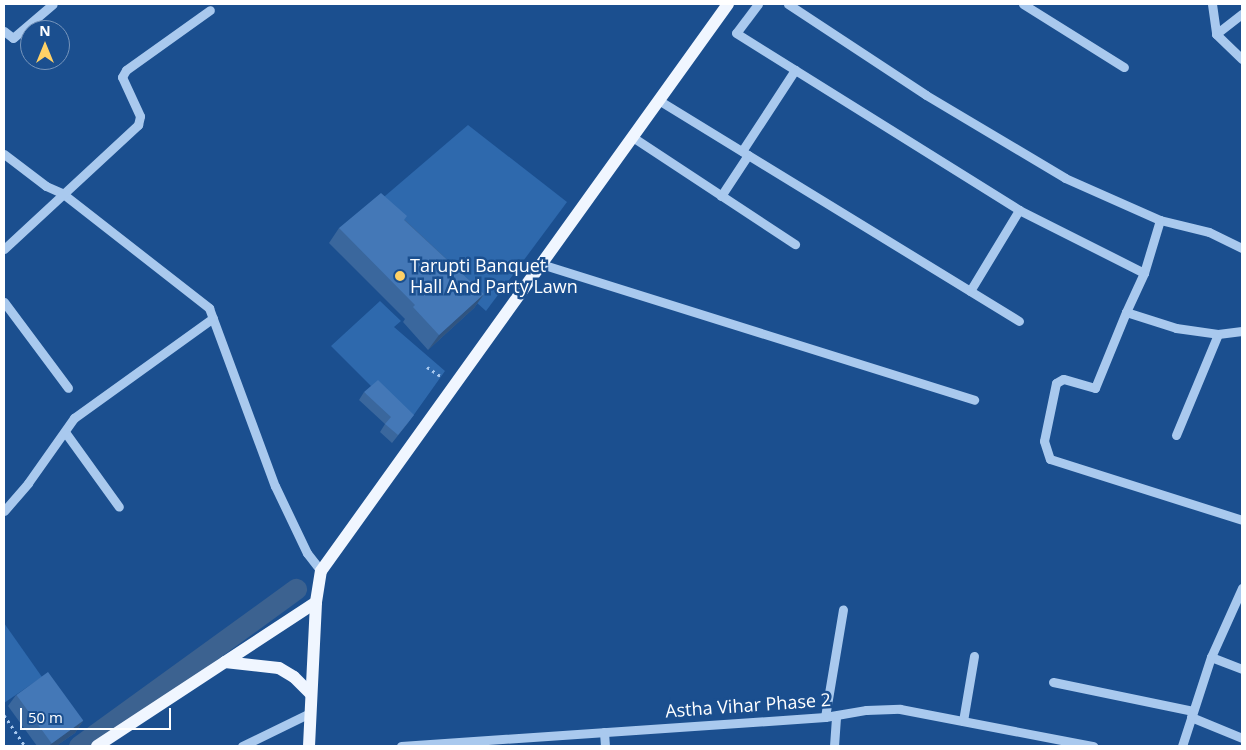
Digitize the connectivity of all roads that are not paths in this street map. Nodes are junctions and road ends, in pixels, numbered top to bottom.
1 (53, 4) edge
2 (728, 4) edge
3 (758, 4) edge
4 (788, 4) edge
5 (1023, 4) edge
6 (1212, 4) edge
7 (210, 10) dead end
8 (1242, 14) edge
9 (4, 31) edge
10 (1216, 34) junction
11 (1242, 59) edge
12 (1124, 67) dead end
13 (796, 70) junction
14 (660, 101) junction
15 (634, 138) junction
16 (745, 153) junction
17 (4, 154) edge
18 (62, 193) junction
19 (721, 196) junction
20 (1019, 210) junction
21 (1160, 220) junction
22 (795, 244) dead end
23 (1242, 248) edge
24 (4, 249) edge
25 (541, 264) junction
26 (1144, 272) junction
27 (970, 291) junction
28 (4, 302) edge
29 (1126, 312) junction
30 (213, 318) junction
31 (1019, 320) dead end
32 (1242, 330) edge
33 (1218, 334) junction
34 (68, 388) dead end
35 (974, 400) dead end
36 (65, 432) junction
37 (1176, 435) dead end
38 (119, 507) dead end
39 (4, 511) edge
40 (1242, 520) edge
41 (322, 571) junction
42 (1242, 588) edge
43 (316, 602) junction
44 (843, 610) dead end
45 (974, 656) dead end
46 (1211, 657) junction
47 (225, 662) junction
48 (1242, 669) edge
49 (1053, 682) dead end
50 (311, 694) junction
51 (310, 713) junction
52 (1192, 714) junction
53 (836, 716) junction
54 (826, 717) junction
55 (964, 722) junction
56 (604, 732) junction
57 (1242, 738) edge
58 (97, 746) edge
59 (242, 746) edge
60 (308, 746) edge
61 (401, 746) edge
62 (605, 746) edge
63 (834, 746) edge
64 (1093, 746) edge
65 (1182, 746) edge

1 - 9 street
2 - 14 main road
3 - 13 street
4 - 21 street
5 - 12 street
6 - 10 street
7 - 18 street
8 - 10 street
10 - 11 street
13 - 16 street
13 - 20 street
14 - 15 main road
14 - 16 street
15 - 19 street
15 - 25 main road
16 - 19 street
16 - 27 street
17 - 18 street
18 - 24 street
18 - 30 street
19 - 22 street
20 - 26 street
20 - 27 street
21 - 23 street
21 - 26 street
25 - 35 street
25 - 41 main road
26 - 29 street
27 - 31 street
28 - 34 street
29 - 33 street
29 - 40 street
30 - 36 street
30 - 41 street
32 - 33 street
33 - 37 street
36 - 38 street
36 - 39 street
41 - 43 main road
42 - 46 street
43 - 47 main road
43 - 50 main road
44 - 54 street
45 - 55 street
46 - 48 street
46 - 52 street
47 - 50 main road
47 - 58 main road
49 - 52 street
50 - 51 main road
51 - 59 street
51 - 60 main road
52 - 57 street
52 - 65 street
53 - 54 street, Astha Vihar Phase 2
53 - 55 street, Astha Vihar Phase 2
53 - 63 street
54 - 56 street, Astha Vihar Phase 2
55 - 64 street, Astha Vihar Phase 2
56 - 61 street, Astha Vihar Phase 2
56 - 62 street

